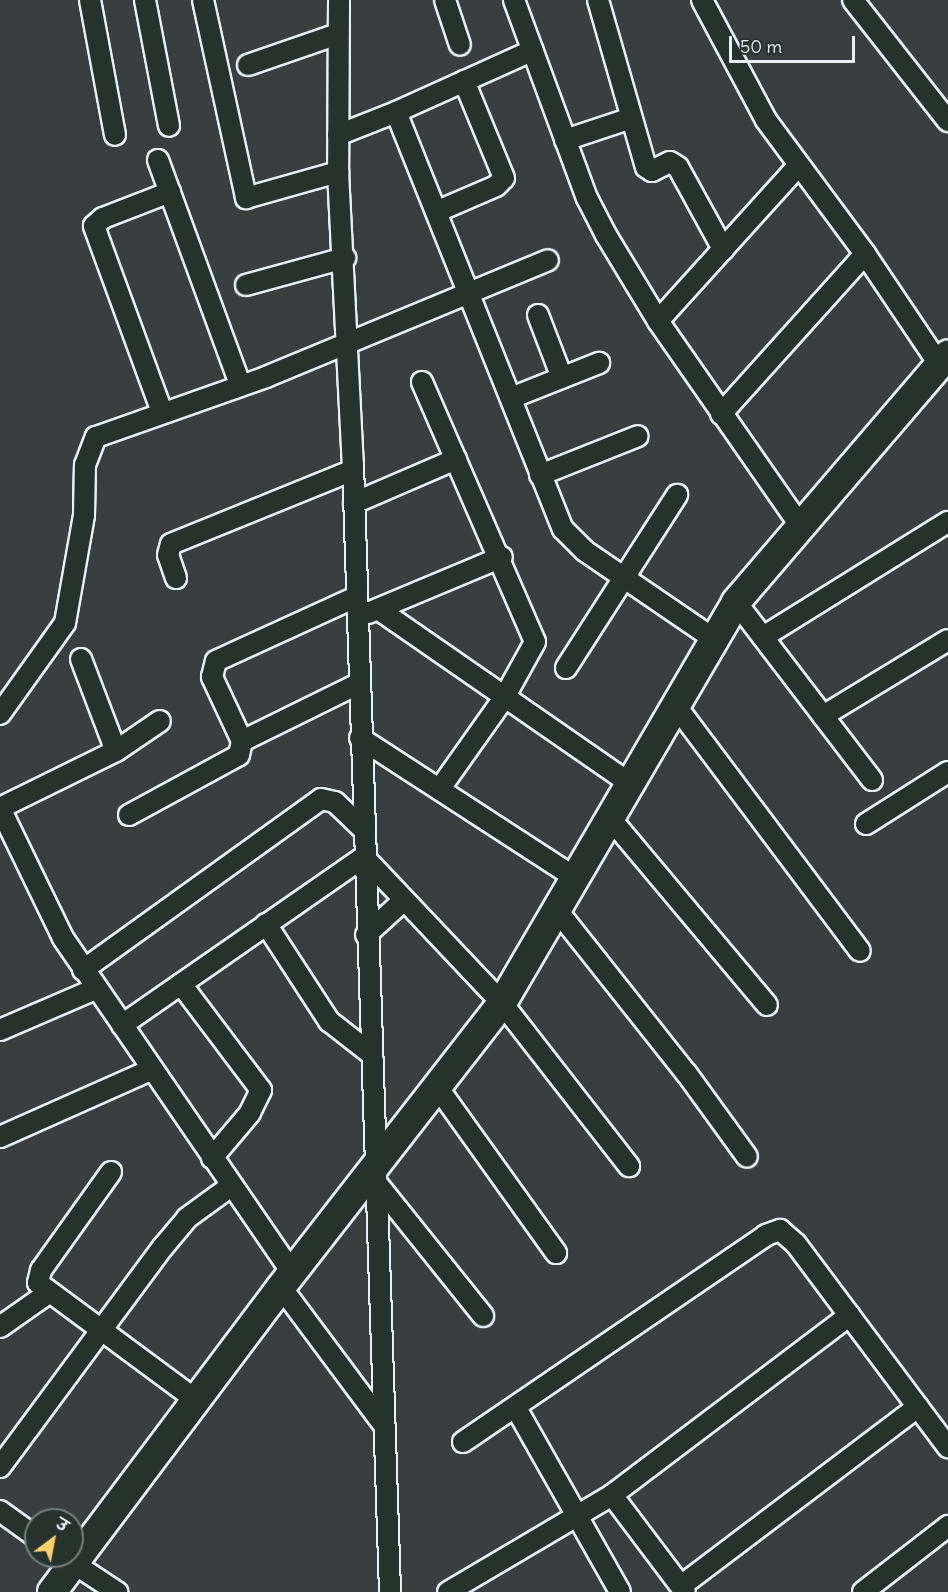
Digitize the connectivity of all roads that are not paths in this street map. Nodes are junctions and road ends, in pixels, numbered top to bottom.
1 (90, 0) edge
2 (145, 0) edge
3 (203, 0) edge
4 (339, 0) edge
5 (445, 0) edge
6 (514, 0) edge
7 (598, 0) edge
8 (702, 0) edge
9 (853, 0) edge
10 (338, 34) junction
11 (460, 45) dead end
12 (533, 50) junction
13 (248, 65) dead end
14 (464, 81) junction
15 (396, 112) junction
16 (632, 118) junction
17 (948, 121) edge
18 (169, 126) dead end
19 (115, 135) dead end
20 (338, 135) junction
21 (565, 140) junction
22 (158, 160) dead end
23 (799, 165) junction
24 (338, 172) junction
25 (170, 192) junction
26 (438, 211) junction
27 (723, 249) junction
28 (865, 254) junction
29 (345, 258) junction
30 (548, 260) dead end
31 (246, 285) dead end
32 (471, 291) junction
33 (538, 315) dead end
34 (658, 321) junction
35 (344, 346) junction
36 (946, 358) edge
37 (599, 363) dead end
38 (562, 378) junction
39 (422, 382) dead end
40 (240, 384) junction
41 (511, 398) junction
42 (162, 412) junction
43 (722, 414) junction
44 (638, 436) dead end
45 (456, 459) junction
46 (353, 470) junction
47 (540, 475) junction
48 (677, 495) dead end
49 (354, 503) junction
50 (948, 522) edge
51 (799, 524) junction
52 (502, 557) junction
53 (624, 576) junction
54 (177, 578) dead end
55 (356, 597) junction
56 (736, 602) junction
57 (378, 609) junction
58 (357, 618) junction
59 (763, 637) junction
60 (714, 639) junction
61 (948, 640) edge
62 (81, 659) dead end
63 (566, 668) dead end
64 (358, 684) junction
65 (504, 698) junction
66 (676, 706) junction
67 (0, 714) edge
68 (824, 716) junction
69 (159, 721) dead end
70 (360, 738) junction
71 (242, 741) junction
72 (116, 751) junction
73 (948, 772) edge
74 (872, 780) dead end
75 (630, 783) junction
76 (441, 787) junction
77 (0, 808) edge
78 (129, 815) dead end
79 (610, 818) junction
80 (866, 824) dead end
81 (363, 829) junction
82 (364, 857) junction
83 (574, 877) junction
84 (404, 901) junction
85 (556, 909) junction
86 (266, 924) junction
87 (366, 934) junction
88 (860, 951) dead end
89 (83, 970) junction
90 (181, 984) junction
91 (95, 989) junction
92 (502, 1003) junction
93 (767, 1005) dead end
94 (122, 1025) junction
95 (0, 1030) edge
96 (370, 1053) junction
97 (153, 1069) junction
98 (438, 1088) junction
99 (0, 1137) edge
100 (747, 1157) dead end
101 (213, 1158) junction
102 (629, 1166) dead end
103 (111, 1173) dead end
104 (374, 1174) junction
105 (231, 1186) junction
106 (556, 1253) dead end
107 (286, 1280) junction
108 (47, 1294) junction
109 (849, 1315) junction
110 (483, 1316) dead end
111 (0, 1327) edge
112 (100, 1333) junction
113 (196, 1400) junction
114 (918, 1407) junction
115 (516, 1408) junction
116 (384, 1425) junction
117 (463, 1442) dead end
118 (948, 1447) edge
119 (0, 1467) edge
120 (612, 1495) junction
121 (0, 1511) edge
122 (579, 1515) junction
123 (948, 1526) edge
124 (24, 1528) edge
125 (84, 1539) edge
126 (64, 1568) edge
127 (81, 1568) edge
128 (683, 1589) edge
129 (52, 1592) edge
130 (117, 1592) edge
131 (390, 1592) edge
132 (448, 1592) edge
133 (620, 1592) edge
134 (863, 1592) edge

1 - 19 street
2 - 18 street
3 - 24 street
4 - 10 street
5 - 11 street
6 - 12 street
7 - 16 street
8 - 23 street
9 - 17 street
10 - 13 street
10 - 20 street
12 - 14 street
12 - 21 street
14 - 15 street
14 - 26 street
15 - 20 street
15 - 26 street
16 - 21 street
16 - 27 street
20 - 24 street
21 - 34 street
22 - 25 street
23 - 27 street
23 - 28 street
24 - 29 street
25 - 40 street
25 - 42 street
26 - 32 street
27 - 34 street
28 - 36 street
28 - 43 street
29 - 31 street
29 - 35 street
30 - 32 street
32 - 35 street
32 - 41 street
33 - 38 street
34 - 43 street
35 - 40 street
35 - 46 street
36 - 51 street
37 - 38 street
38 - 41 street
39 - 45 street
40 - 42 street
41 - 47 street
42 - 67 street
43 - 51 street
44 - 47 street
45 - 49 street
45 - 52 street
46 - 49 street
46 - 54 street
47 - 53 street
48 - 53 street
49 - 55 street
50 - 59 street
51 - 56 street
52 - 57 street
52 - 65 street
53 - 60 street
53 - 63 street
55 - 58 street
55 - 71 street
56 - 59 street
56 - 60 street
57 - 58 street
57 - 65 street
58 - 64 street
59 - 68 street
60 - 66 street
61 - 68 street
62 - 72 street
64 - 70 street
64 - 71 street
65 - 75 street
65 - 76 street
66 - 75 street
66 - 88 street
68 - 74 street
69 - 72 street
70 - 76 street
70 - 81 street
71 - 78 street
72 - 77 street
73 - 80 street
75 - 79 street
76 - 83 street
77 - 89 street
79 - 83 street
79 - 93 street
81 - 82 street
81 - 89 street
82 - 84 street
82 - 86 street
82 - 87 street
83 - 85 street
84 - 87 street
84 - 92 street
85 - 92 street
85 - 100 street
86 - 90 street
86 - 96 street
87 - 96 street
89 - 91 street
90 - 94 street
90 - 101 street
91 - 94 street
91 - 95 street
92 - 98 street
92 - 102 street
94 - 97 street
96 - 104 street
97 - 99 street
97 - 101 street
98 - 104 street
98 - 106 street
101 - 105 street
103 - 108 street
104 - 107 street
104 - 110 street
104 - 116 street
105 - 107 street
105 - 112 street
107 - 113 street
107 - 116 street
108 - 111 street
108 - 112 street
109 - 114 street
109 - 115 street
109 - 120 street
112 - 113 street
112 - 119 street
113 - 125 street
114 - 118 street
114 - 128 street
115 - 117 street
115 - 122 street
116 - 131 street
120 - 122 street
120 - 128 street
121 - 124 street
122 - 132 street
122 - 133 street
123 - 134 street
126 - 129 street
127 - 130 street

